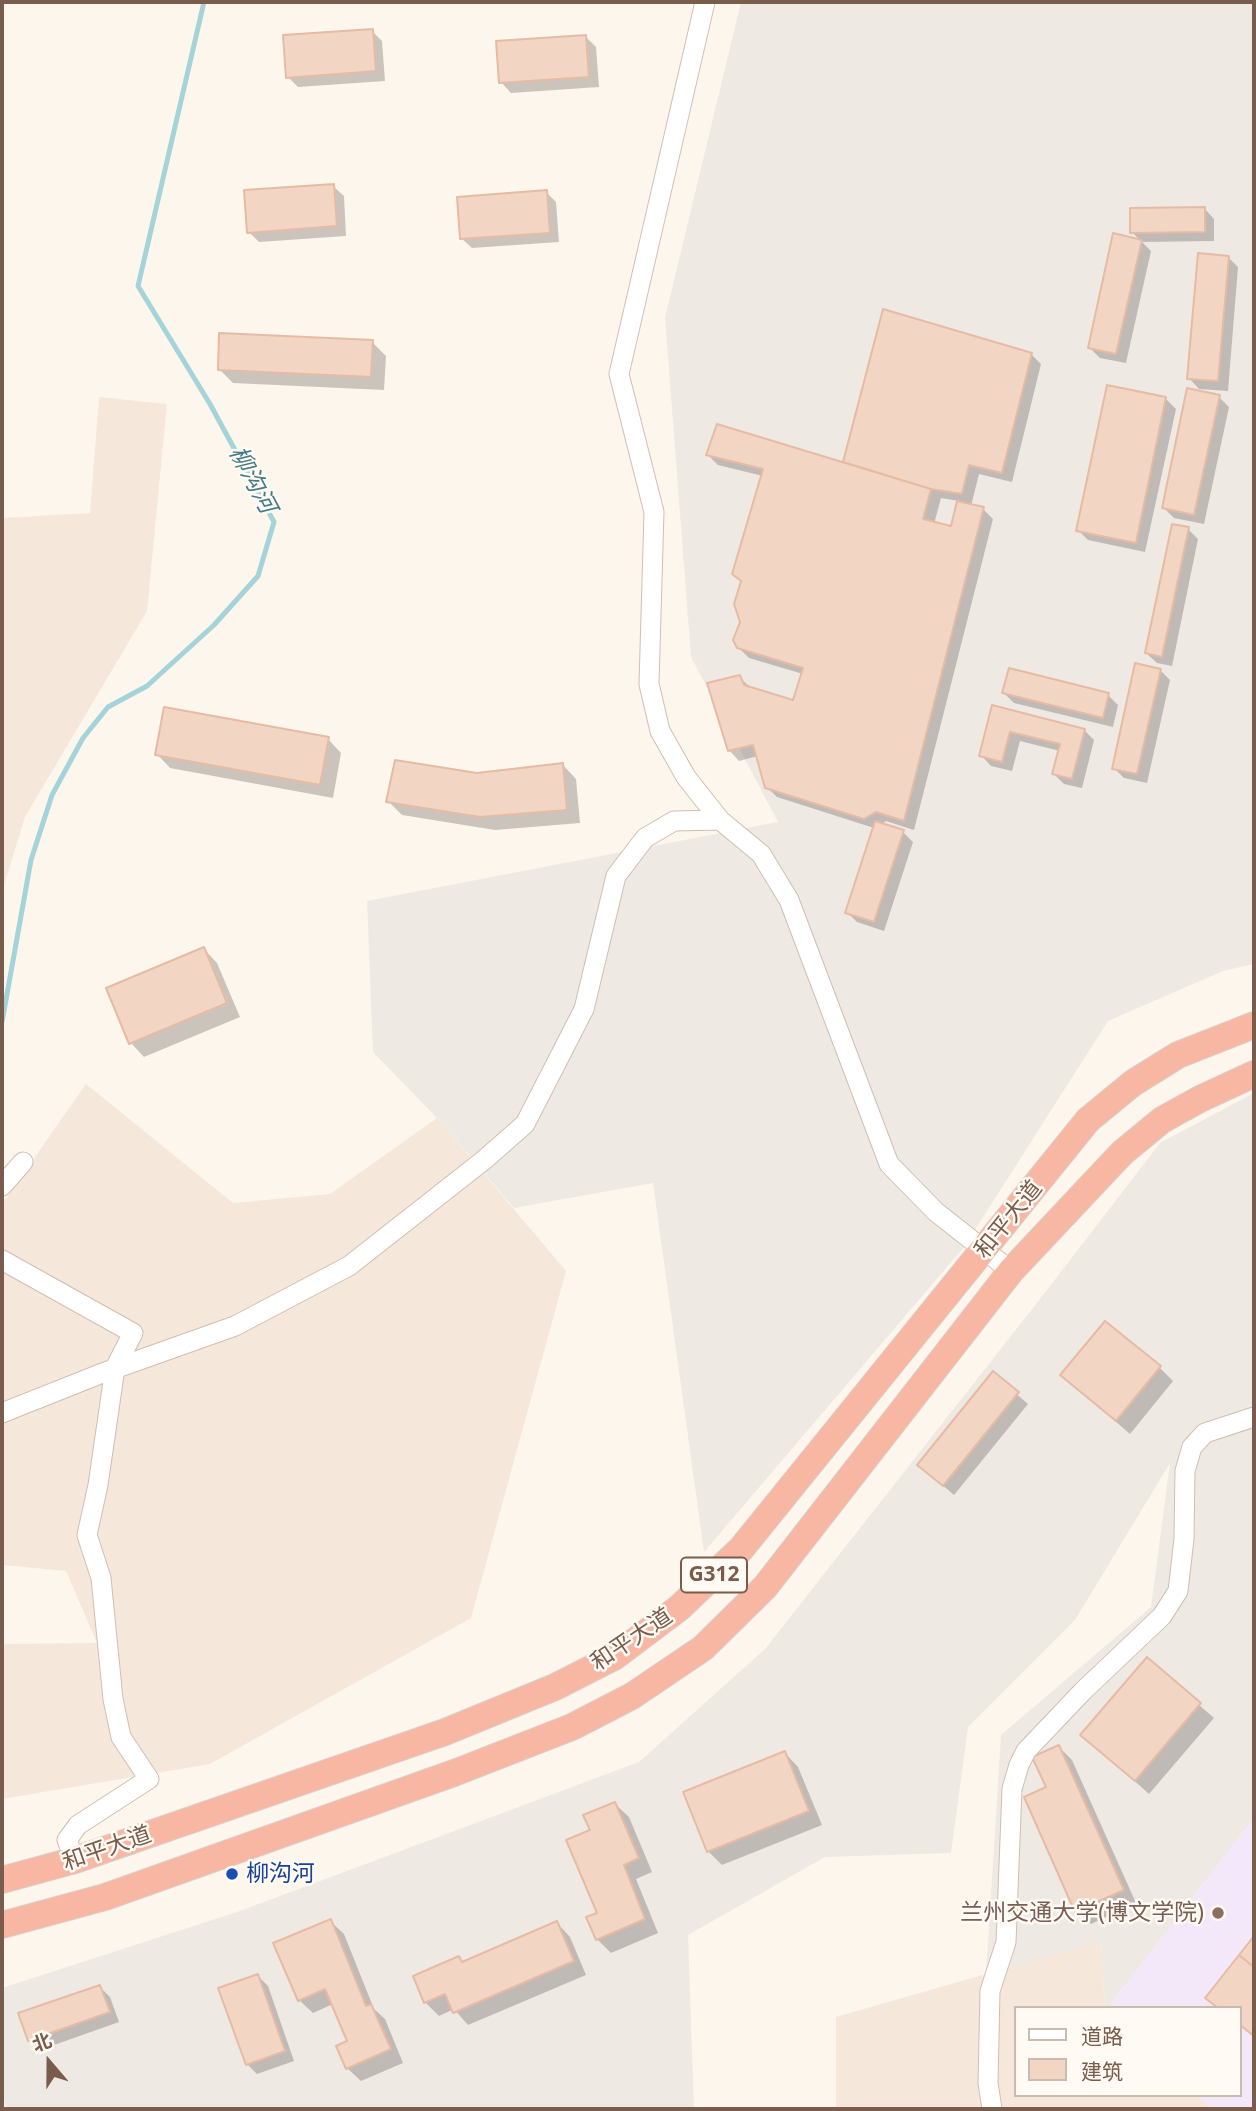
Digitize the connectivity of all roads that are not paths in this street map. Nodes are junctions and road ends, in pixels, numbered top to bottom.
1 (705, 2) edge
2 (720, 820) junction
3 (1254, 1025) edge
4 (1254, 1074) edge
5 (23, 1163) dead end
6 (2, 1186) edge
7 (985, 1250) junction
8 (2, 1260) edge
9 (1011, 1271) junction
10 (115, 1368) junction
11 (2, 1413) edge
12 (1254, 1417) edge
13 (75, 1860) junction
14 (2, 1880) edge
15 (2, 1926) edge
16 (992, 2109) edge

1 - 2 street
2 - 7 street
2 - 10 street
3 - 7 highway, 和平大道 / G312
4 - 9 highway, 和平大道 / G312
5 - 6 street
7 - 9 street
7 - 13 highway, 和平大道 / G312
8 - 10 street
9 - 15 highway, 和平大道 / G312
10 - 11 street
10 - 13 street
12 - 16 street
13 - 14 highway, 和平大道 / G312

